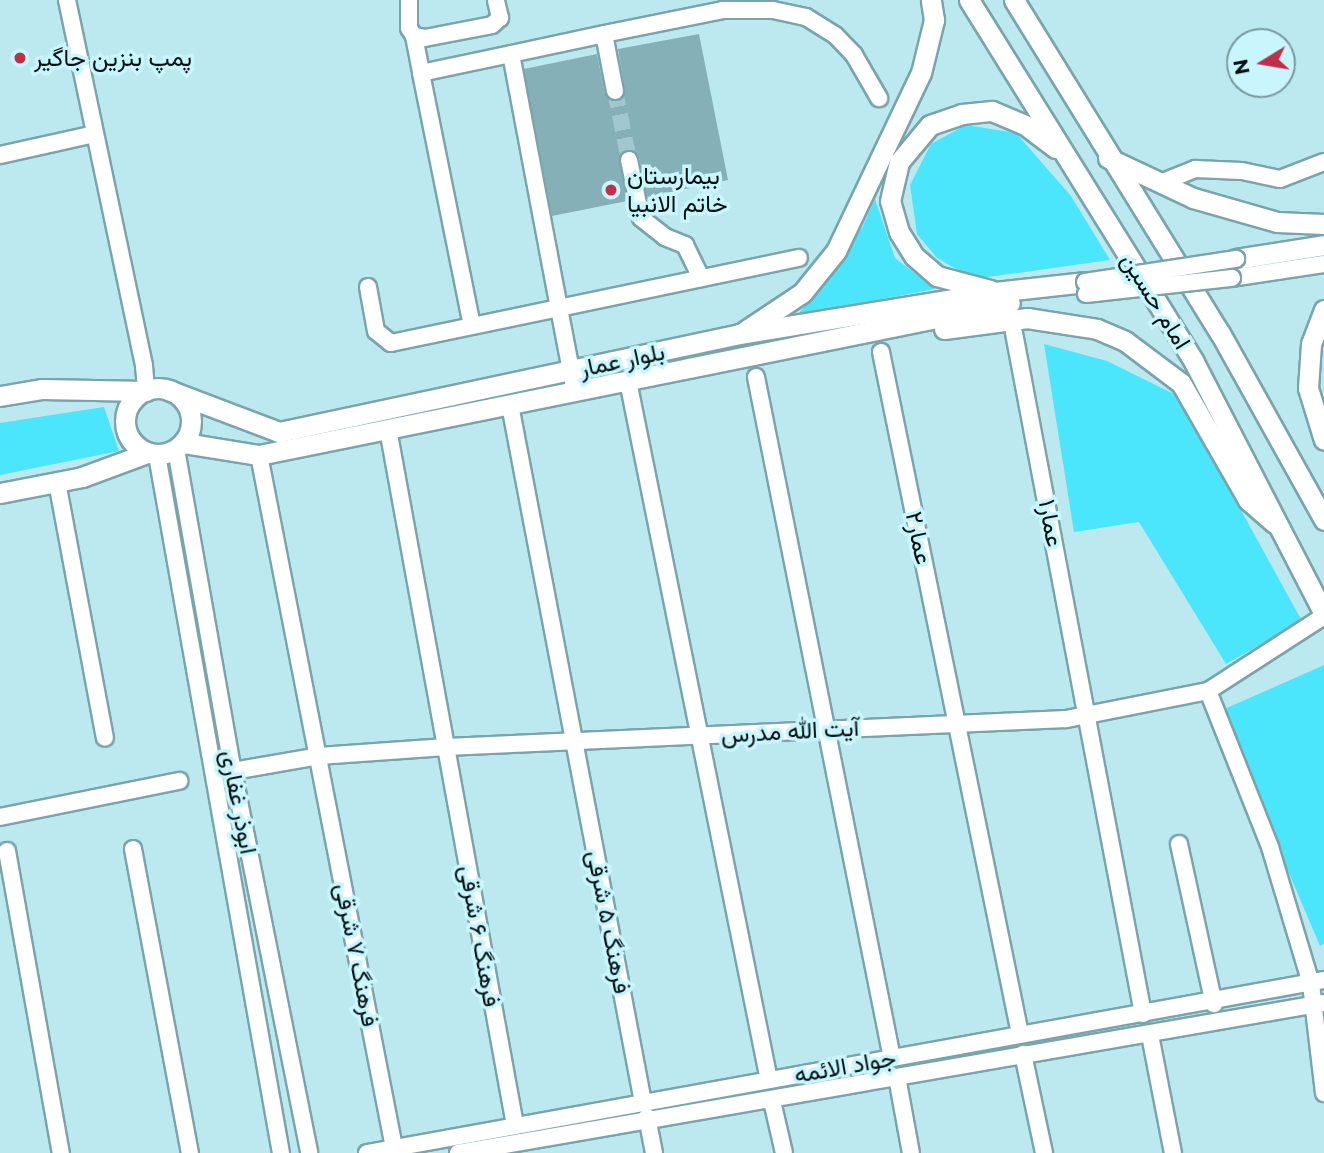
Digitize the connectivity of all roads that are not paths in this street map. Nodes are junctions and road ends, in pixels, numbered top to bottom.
1 (67, 0) edge
2 (409, 0) edge
3 (496, 0) edge
4 (931, 0) edge
5 (969, 0) edge
6 (1014, 0) edge
7 (604, 34) junction
8 (414, 36) junction
9 (511, 54) junction
10 (421, 73) junction
11 (615, 91) tunnel mouth
12 (878, 98) dead end
13 (96, 134) junction
14 (0, 155) edge
15 (1067, 157) junction
16 (1108, 159) junction
17 (629, 160) tunnel mouth
18 (1324, 162) edge
19 (1163, 182) junction
20 (1324, 224) edge
21 (1324, 245) edge
22 (799, 258) dead end
23 (1324, 264) edge
24 (1234, 269) junction
25 (701, 278) junction
26 (368, 287) dead end
27 (1086, 288) junction
28 (995, 292) junction
29 (559, 309) junction
30 (1324, 310) edge
31 (472, 326) junction
32 (1014, 332) dead end
33 (739, 334) junction
34 (825, 339) junction
35 (881, 352) dead end
36 (571, 371) junction
37 (756, 377) dead end
38 (628, 381) junction
39 (157, 389) junction
40 (575, 392) junction
41 (0, 397) edge
42 (510, 405) junction
43 (388, 429) junction
44 (1324, 440) edge
45 (166, 450) junction
46 (259, 455) junction
47 (57, 482) junction
48 (0, 493) edge
49 (1324, 520) edge
50 (1285, 533) junction
51 (1324, 615) edge
52 (1208, 691) junction
53 (1088, 715) junction
54 (957, 724) junction
55 (827, 730) junction
56 (700, 736) junction
57 (105, 738) dead end
58 (574, 741) junction
59 (446, 747) junction
60 (319, 756) junction
61 (233, 771) junction
62 (179, 781) dead end
63 (0, 817) edge
64 (1179, 844) dead end
65 (133, 849) dead end
66 (7, 851) dead end
67 (1318, 982) edge
68 (1214, 1004) junction
69 (1320, 1004) edge
70 (1143, 1014) junction
71 (1020, 1034) junction
72 (1150, 1035) junction
73 (1023, 1054) junction
74 (892, 1058) junction
75 (897, 1077) junction
76 (769, 1080) junction
77 (1324, 1093) edge
78 (772, 1101) junction
79 (645, 1110) junction
80 (517, 1140) edge
81 (394, 1150) edge
82 (61, 1153) edge
83 (190, 1153) edge
84 (281, 1153) edge
85 (309, 1153) edge
86 (367, 1153) edge
87 (458, 1153) edge
88 (654, 1153) edge
89 (784, 1153) edge
90 (911, 1153) edge
91 (1044, 1153) edge
92 (1173, 1153) edge

1 - 13 street
2 - 8 street
3 - 8 street
4 - 33 main road
5 - 15 main road, امام حسین
6 - 16 main road, امام حسین
7 - 9 street
7 - 11 street
7 - 12 street
8 - 10 street
9 - 10 street
9 - 29 street
10 - 31 street
13 - 14 street
13 - 39 street
15 - 28 main road
15 - 50 main road, امام حسین
16 - 19 main road
16 - 49 main road, امام حسین
17 - 25 street
18 - 19 street
19 - 20 main road
21 - 24 main road
22 - 25 street
23 - 24 street
24 - 27 street, bridge
25 - 29 street
26 - 31 street
27 - 28 main road, بلوار عمار
27 - 34 main road, بلوار عمار
28 - 33 main road, بلوار عمار
29 - 31 street
29 - 36 street
30 - 44 main road
32 - 53 street, عمار۱
33 - 36 main road, بلوار عمار
34 - 38 main road, بلوار عمار
34 - 50 main road
35 - 54 street, عمار۲
36 - 39 main road, بلوار عمار
36 - 40 street
37 - 55 street
38 - 40 main road, بلوار عمار
38 - 56 street
39 - 41 main road, بلوار عمار
39 - 45 main road
39 - 45 main road
40 - 42 main road, بلوار عمار
42 - 43 main road, بلوار عمار
42 - 58 street, فرهنگ ۵ شرقی
43 - 46 main road, بلوار عمار
43 - 59 street, فرهنگ ۶ شرقی
45 - 46 main road, بلوار عمار
45 - 47 main road, بلوار عمار
45 - 61 street, ابوذر غفاری
45 - 84 street, ابوذر غفاری
46 - 60 street, فرهنگ ۷ شرقی
47 - 48 main road, بلوار عمار
47 - 57 street
50 - 51 main road, امام حسین
51 - 52 street, آیت الله مدرس
52 - 53 street, آیت الله مدرس
52 - 67 street
53 - 54 street, آیت الله مدرس
53 - 70 street, عمار۱
54 - 55 street, آیت الله مدرس
54 - 71 street, عمار۲
55 - 56 street, آیت الله مدرس
55 - 74 street
56 - 58 street, آیت الله مدرس
56 - 76 street
58 - 59 street, آیت الله مدرس
58 - 79 street, فرهنگ ۵ شرقی
59 - 60 street, آیت الله مدرس
59 - 80 street, فرهنگ ۶ شرقی
60 - 61 street, آیت الله مدرس
60 - 81 street, فرهنگ ۷ شرقی
61 - 85 street, ابوذر غفاری
62 - 63 street
64 - 68 street
65 - 83 street
66 - 82 street
67 - 68 street, جواد الائمه
67 - 69 street
68 - 70 street, جواد الائمه
69 - 72 street, جواد الائمه
69 - 77 street
70 - 71 street, جواد الائمه
71 - 74 street, جواد الائمه
72 - 73 street, جواد الائمه
72 - 92 street
73 - 75 street, جواد الائمه
73 - 91 street
74 - 76 street, جواد الائمه
75 - 78 street, جواد الائمه
75 - 90 street
76 - 79 street, جواد الائمه
78 - 79 street, جواد الائمه
78 - 89 street
79 - 80 street, جواد الائمه
79 - 88 street, فرهنگ ۵ شرقی
80 - 81 street, جواد الائمه
80 - 87 street, جواد الائمه
81 - 86 street, جواد الائمه

